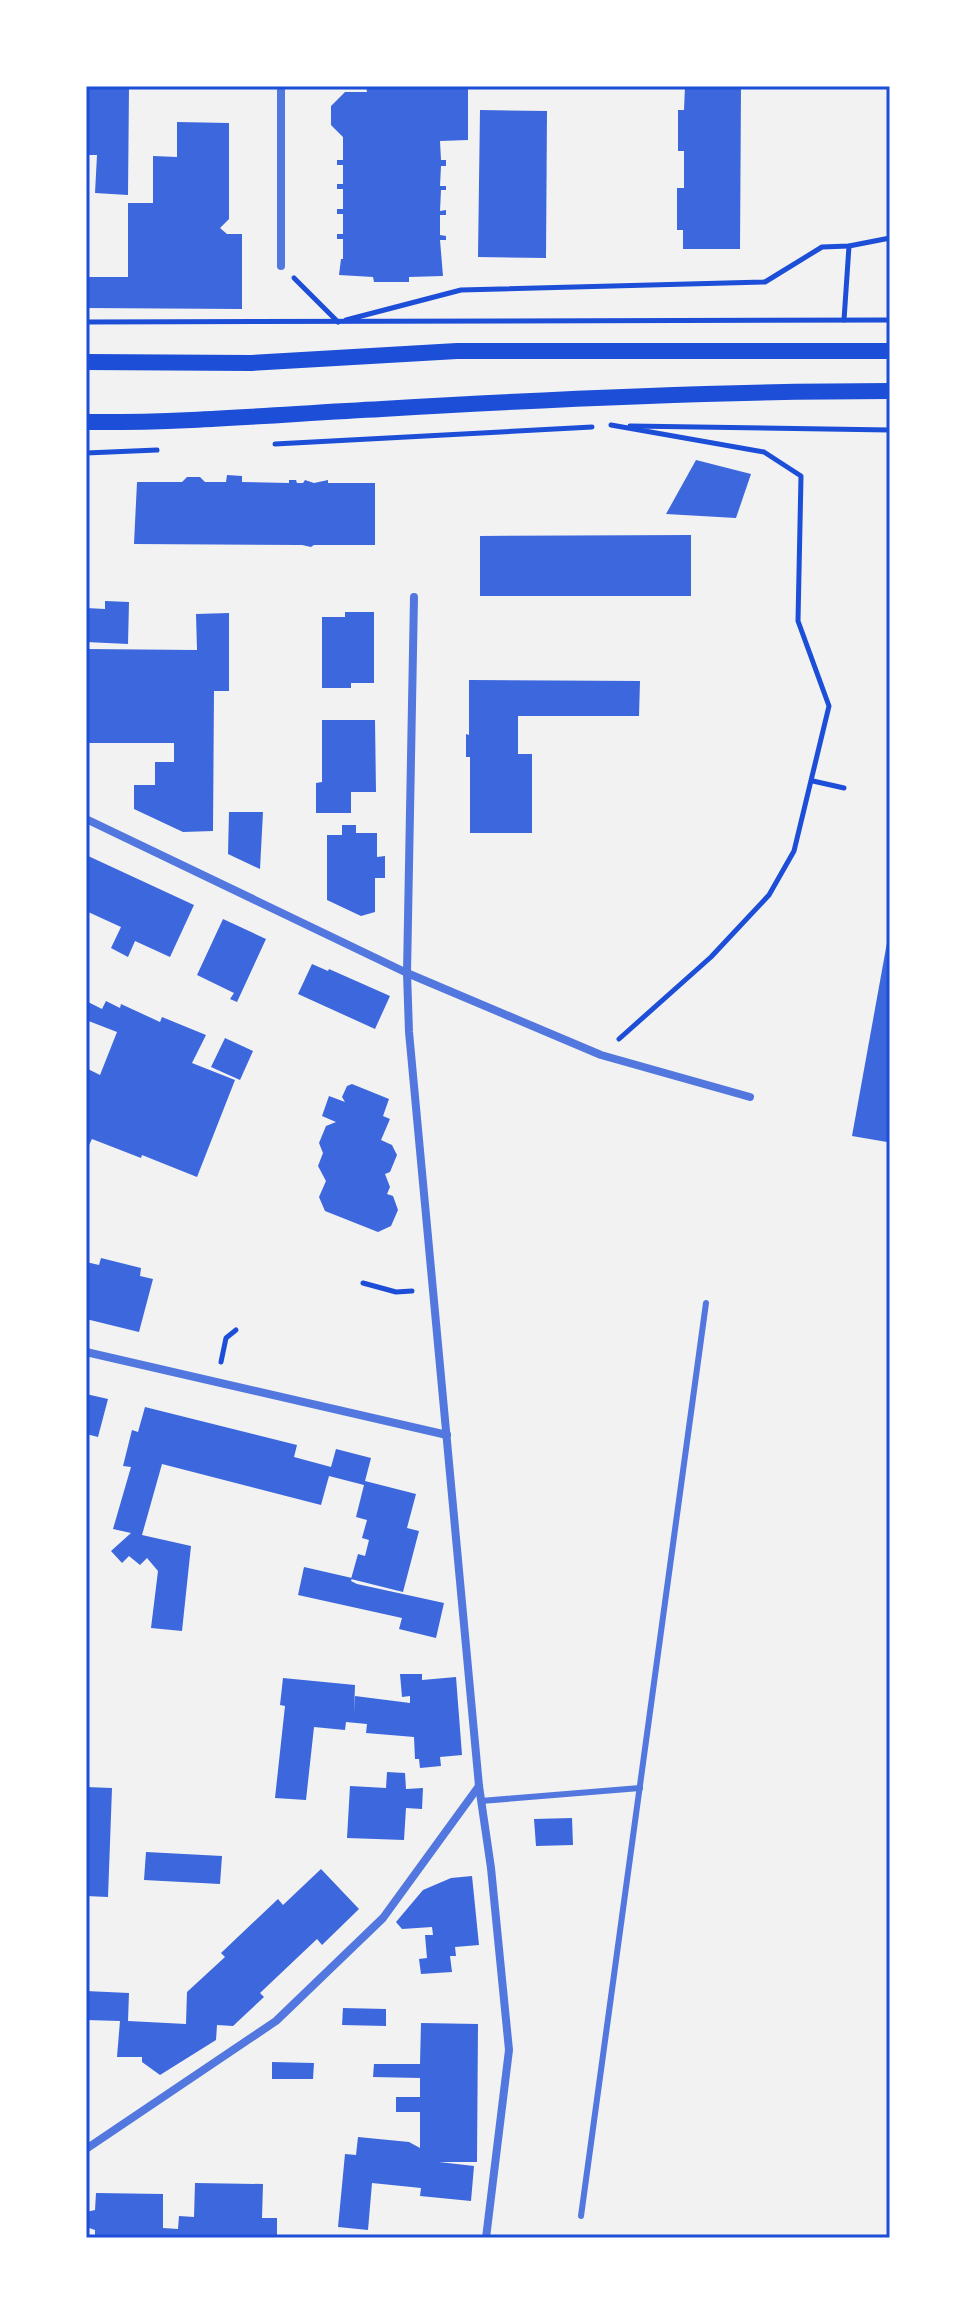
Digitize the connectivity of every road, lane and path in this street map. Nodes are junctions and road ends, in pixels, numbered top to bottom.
1 (281, 86) edge
2 (890, 238) edge
3 (849, 246) junction
4 (281, 266) joint
5 (844, 320) junction
6 (890, 320) edge
7 (86, 322) edge
8 (339, 322) junction
9 (890, 351) edge
10 (86, 362) edge
11 (890, 391) edge
12 (86, 422) edge
13 (611, 425) junction
14 (890, 430) edge
15 (275, 444) dead end
16 (165, 449) dead end
17 (86, 453) edge
18 (414, 597) dead end
19 (813, 781) junction
20 (844, 788) dead end
21 (86, 819) edge
22 (407, 973) junction
23 (601, 1055) junction
24 (750, 1097) dead end
25 (363, 1283) dead end
26 (433, 1289) junction
27 (706, 1303) dead end
28 (236, 1330) dead end
29 (86, 1352) edge
30 (218, 1382) junction
31 (447, 1435) junction
32 (479, 1786) junction
33 (640, 1788) junction
34 (481, 1801) junction
35 (86, 2149) edge
36 (581, 2216) dead end
37 (486, 2238) edge

1 - 4 street
2 - 3 path
3 - 5 path
3 - 8 path
4 - 8 path
5 - 6 path
5 - 8 path
7 - 8 path
9 - 10 main road
11 - 12 main road
13 - 14 path
13 - 15 path
13 - 19 path
16 - 17 path
18 - 22 street
19 - 20 path
19 - 23 path
21 - 22 street
22 - 23 street
22 - 26 street
23 - 24 street
25 - 26 path
26 - 31 street
27 - 33 lane
28 - 30 path
29 - 30 street
30 - 31 street
31 - 32 street
32 - 34 street
32 - 35 street
33 - 34 lane
33 - 36 lane
34 - 37 street

